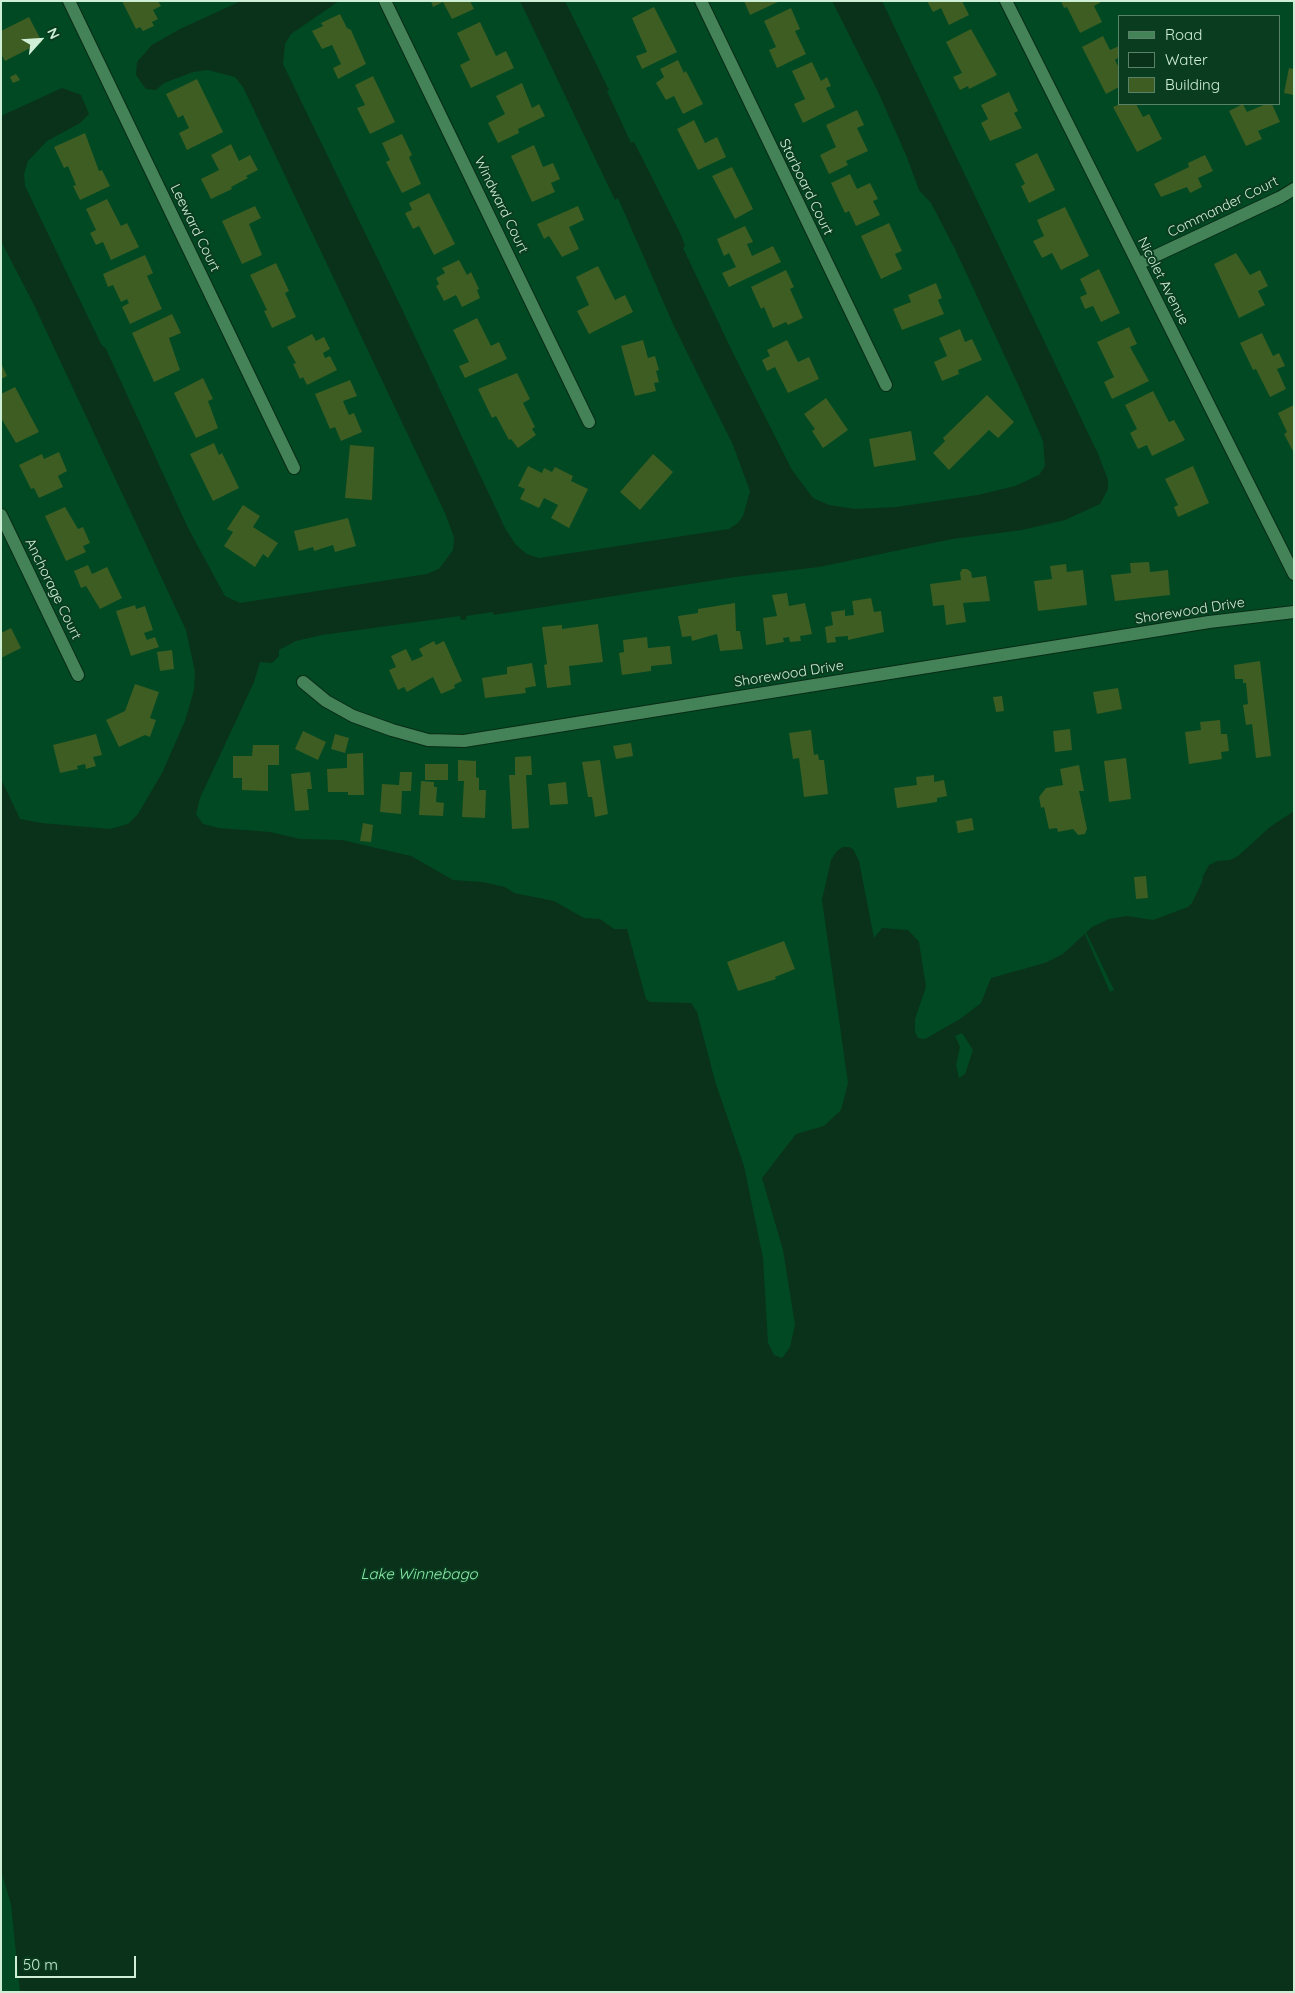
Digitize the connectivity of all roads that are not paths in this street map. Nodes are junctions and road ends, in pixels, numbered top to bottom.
1 (69, 1) edge
2 (385, 1) edge
3 (701, 1) edge
4 (1006, 1) edge
5 (1294, 189) edge
6 (1138, 264) junction
7 (886, 384) dead end
8 (589, 422) dead end
9 (294, 468) dead end
10 (1, 515) edge
11 (1294, 574) edge
12 (1294, 612) edge
13 (78, 675) dead end
14 (303, 682) dead end

1 - 9 street, Leeward Court
2 - 8 street, Windward Court
3 - 7 street, Starboard Court
4 - 6 street, Nicolet Avenue
5 - 6 street, Commander Court
6 - 11 street, Nicolet Avenue
10 - 13 street, Anchorage Court
12 - 14 street, Shorewood Drive

